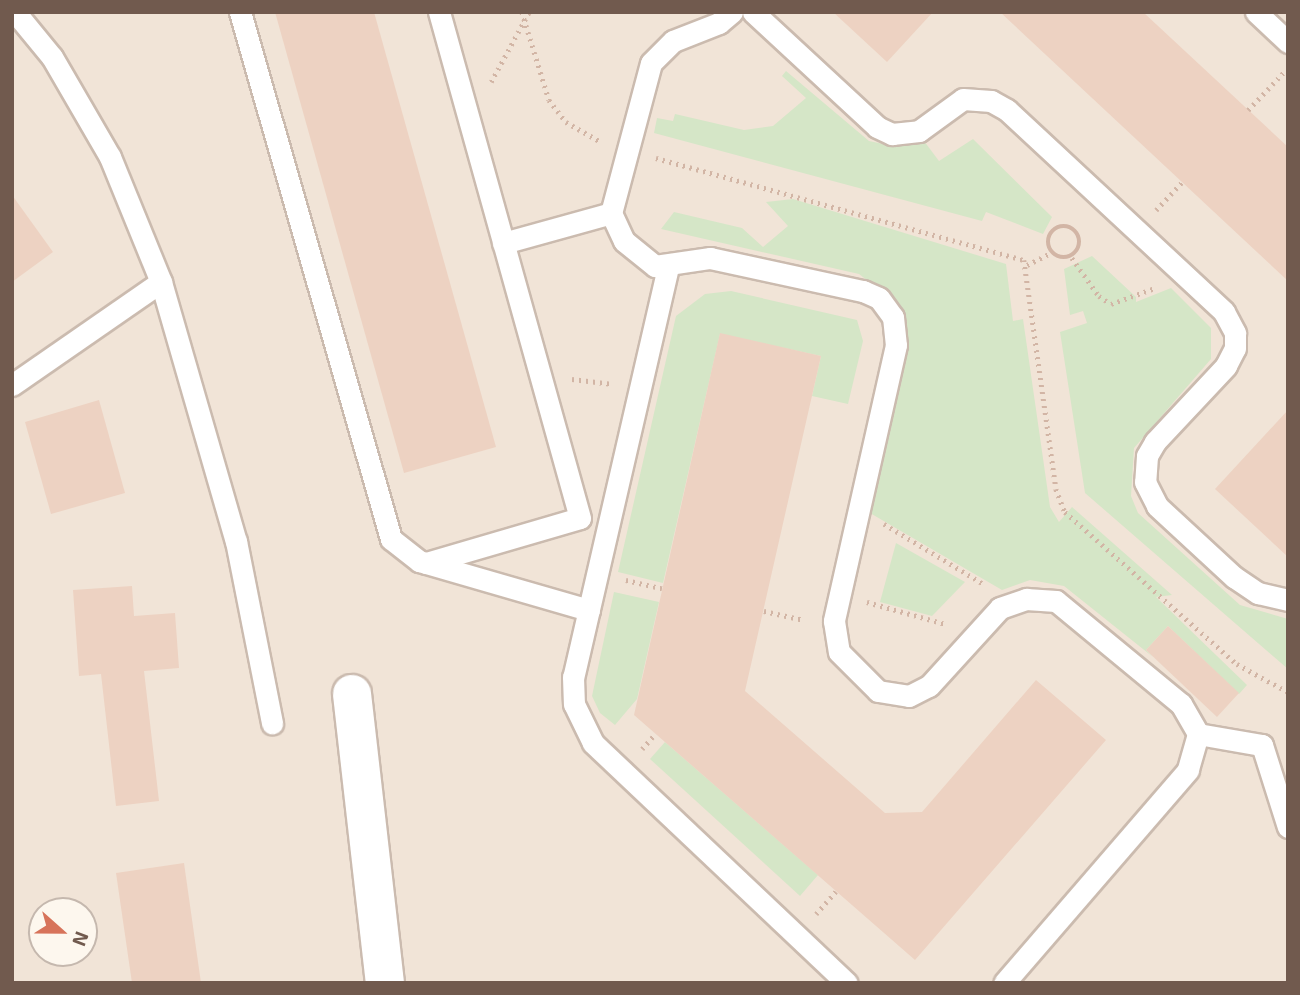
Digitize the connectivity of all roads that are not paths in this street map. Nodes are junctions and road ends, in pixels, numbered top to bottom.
1 (15, 12) edge
2 (240, 12) edge
3 (439, 12) edge
4 (732, 12) edge
5 (753, 12) edge
6 (1256, 12) edge
7 (1288, 42) edge
8 (611, 213) junction
9 (503, 243) junction
10 (668, 267) junction
11 (161, 282) junction
12 (12, 385) edge
13 (612, 509) junction
14 (580, 518) junction
15 (426, 563) junction
16 (1288, 600) edge
17 (589, 610) junction
18 (352, 694) dead end
19 (272, 723) dead end
20 (1198, 734) junction
21 (1288, 827) edge
22 (385, 983) edge
23 (847, 983) edge
24 (1003, 983) edge

1 - 11 lane
2 - 15 lane
3 - 9 lane
4 - 8 lane
5 - 16 lane
6 - 7 lane
8 - 9 lane
8 - 10 lane
9 - 14 lane
10 - 13 lane
10 - 20 lane
11 - 12 lane
11 - 19 lane
13 - 14 lane
13 - 17 lane
14 - 15 lane
15 - 17 lane
17 - 23 lane
18 - 22 street
20 - 21 lane
20 - 24 lane

